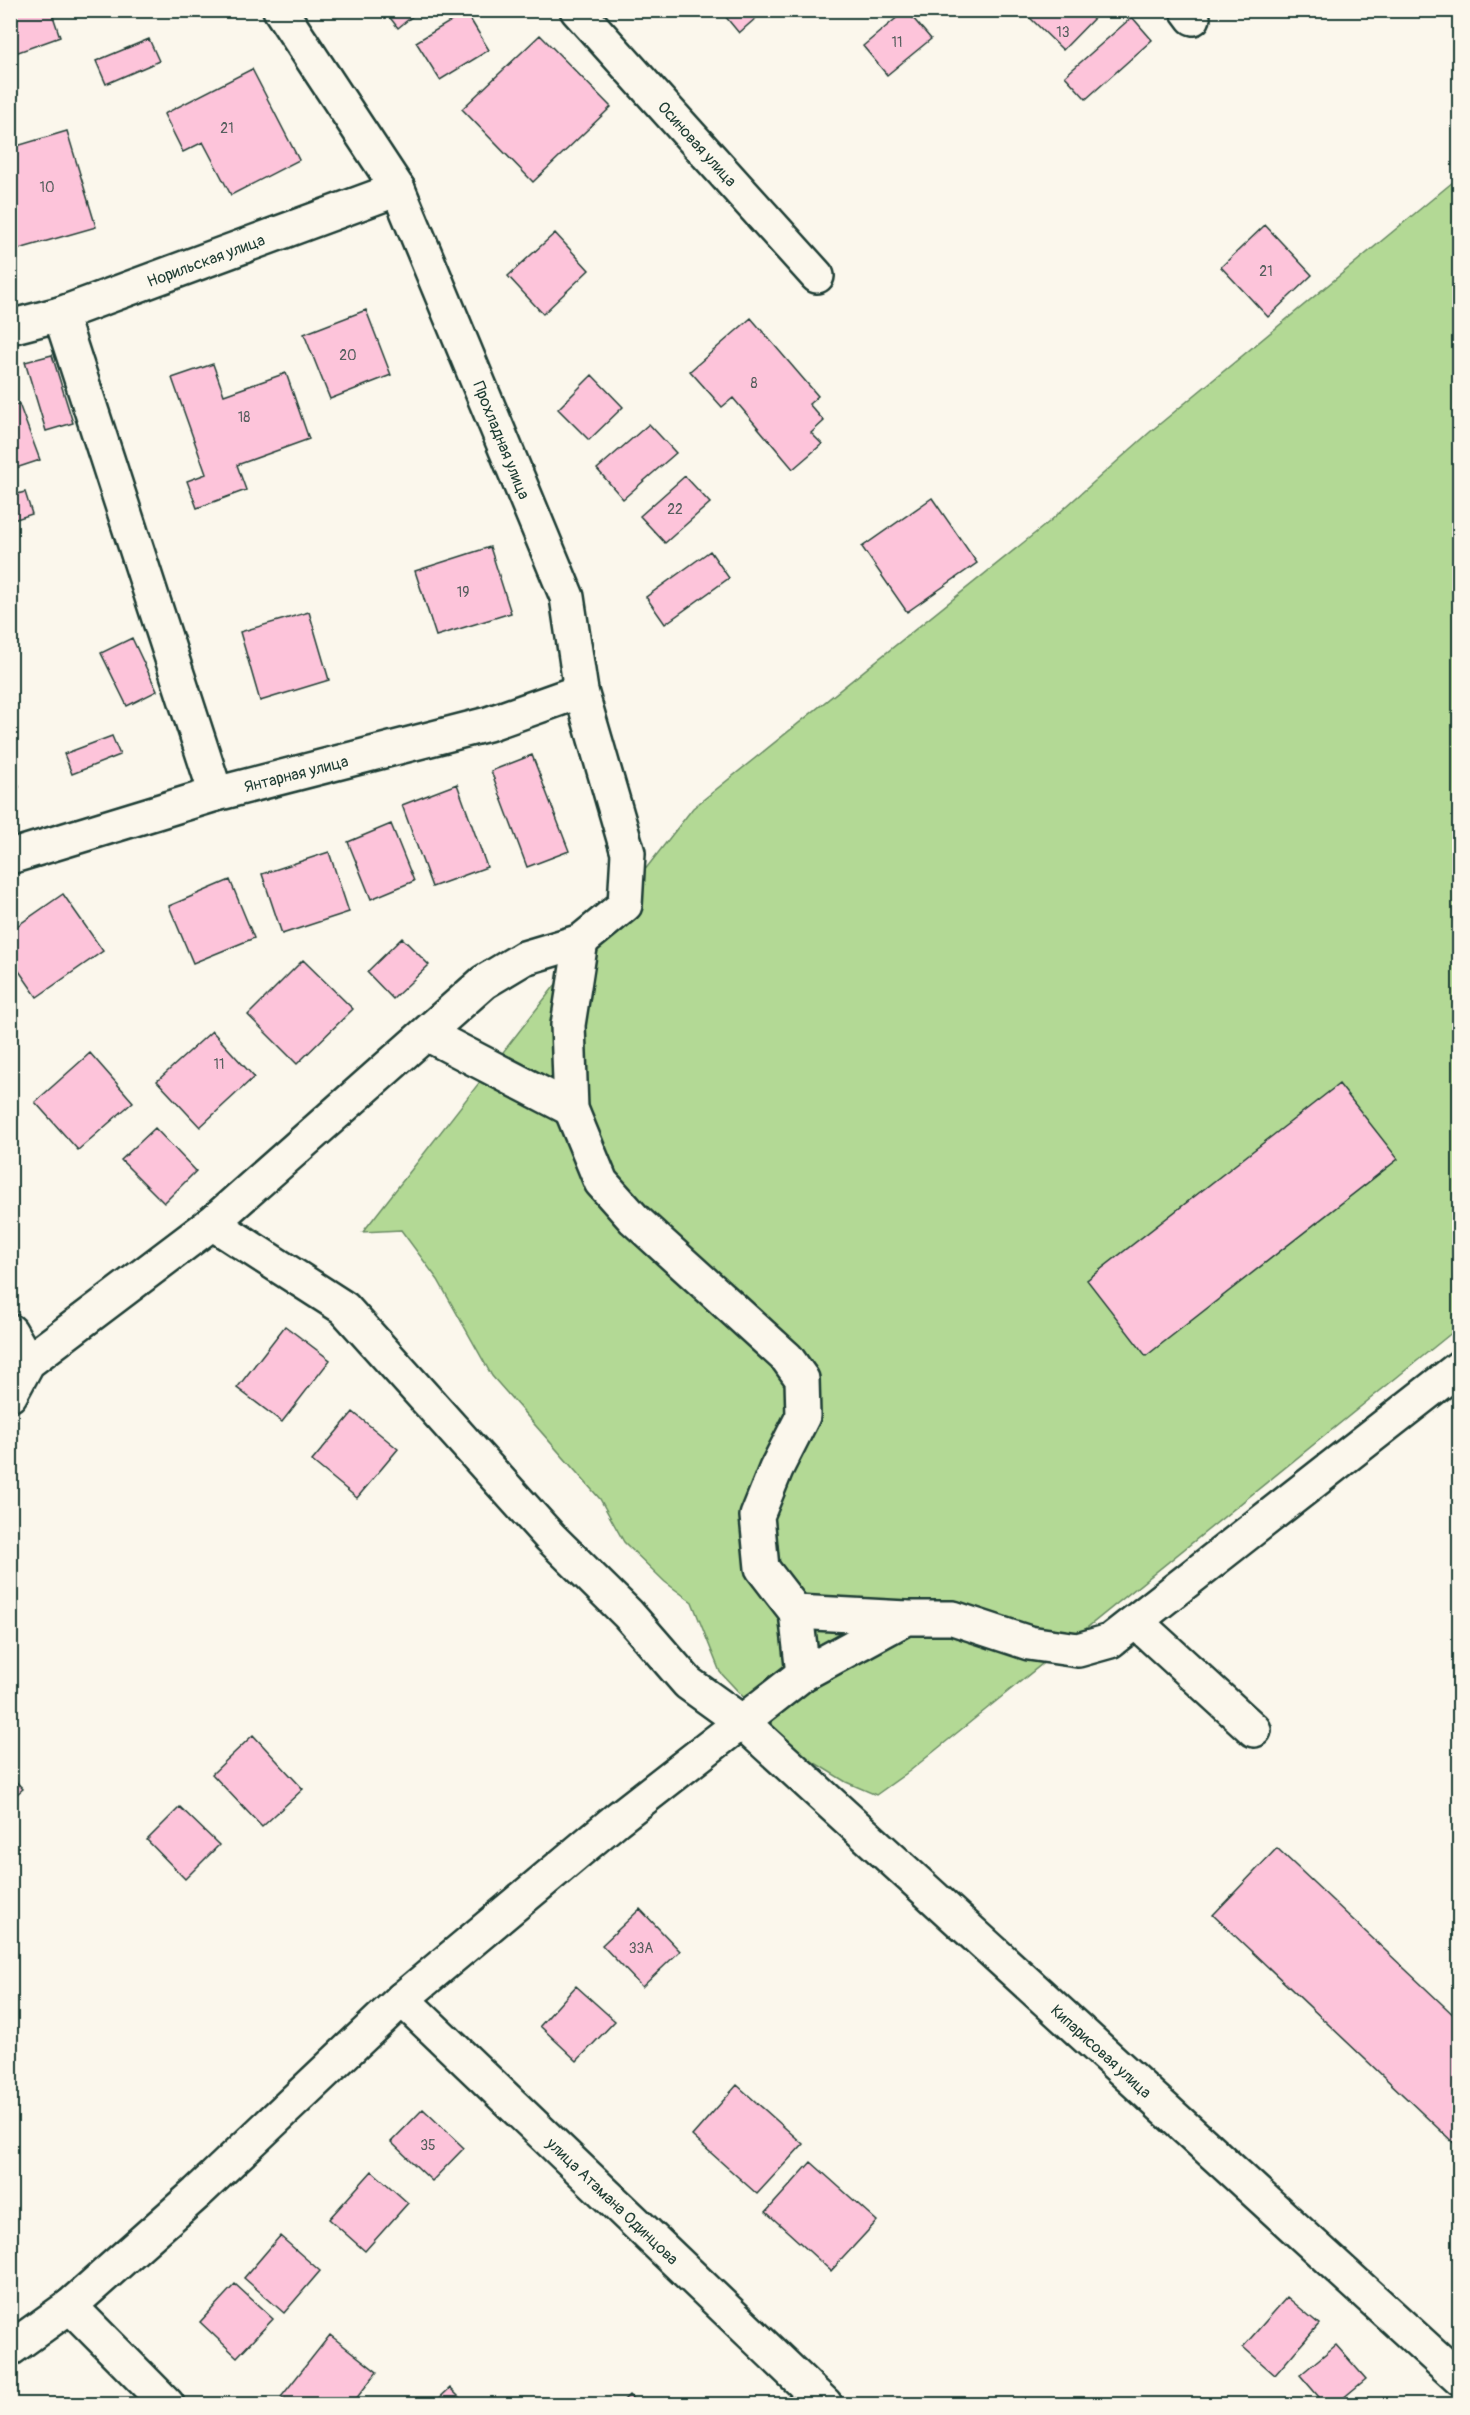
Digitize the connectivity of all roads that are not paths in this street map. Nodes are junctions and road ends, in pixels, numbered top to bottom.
1 (280, 10) edge
2 (578, 10) edge
3 (398, 189) junction
4 (817, 276) dead end
5 (60, 314) junction
6 (10, 327) edge
7 (581, 691) junction
8 (216, 794) junction
9 (10, 857) edge
10 (581, 941) junction
11 (427, 1034) junction
12 (571, 1109) junction
13 (212, 1223) junction
14 (10, 1331) edge
15 (28, 1362) junction
16 (1460, 1367) edge
17 (10, 1395) edge
18 (796, 1612) junction
19 (906, 1618) junction
20 (1136, 1622) junction
21 (803, 1674) junction
22 (742, 1722) junction
23 (1254, 1730) dead end
24 (402, 1999) junction
25 (70, 2306) junction
26 (10, 2349) edge
27 (1460, 2379) edge
28 (167, 2404) edge
29 (825, 2404) edge

1 - 3 street, Прохладная улица
2 - 4 street, Осиновая улица
3 - 5 street, Норильская улица
3 - 7 street, Прохладная улица
5 - 6 street, Норильская улица
5 - 8 street
7 - 8 street, Янтарная улица
7 - 10 street, Прохладная улица
8 - 9 street, Янтарная улица
10 - 11 street
10 - 12 street
11 - 12 street
11 - 13 street
12 - 18 street
13 - 15 street
13 - 22 street, Кипарисовая улица
14 - 15 street
15 - 17 street
16 - 20 street
18 - 19 street
18 - 21 street
19 - 20 street
19 - 21 street
20 - 23 street
21 - 22 street
22 - 24 street
22 - 27 street, Кипарисовая улица
24 - 25 street
24 - 29 street, улица Атамана Одинцова
25 - 26 street
25 - 28 street

